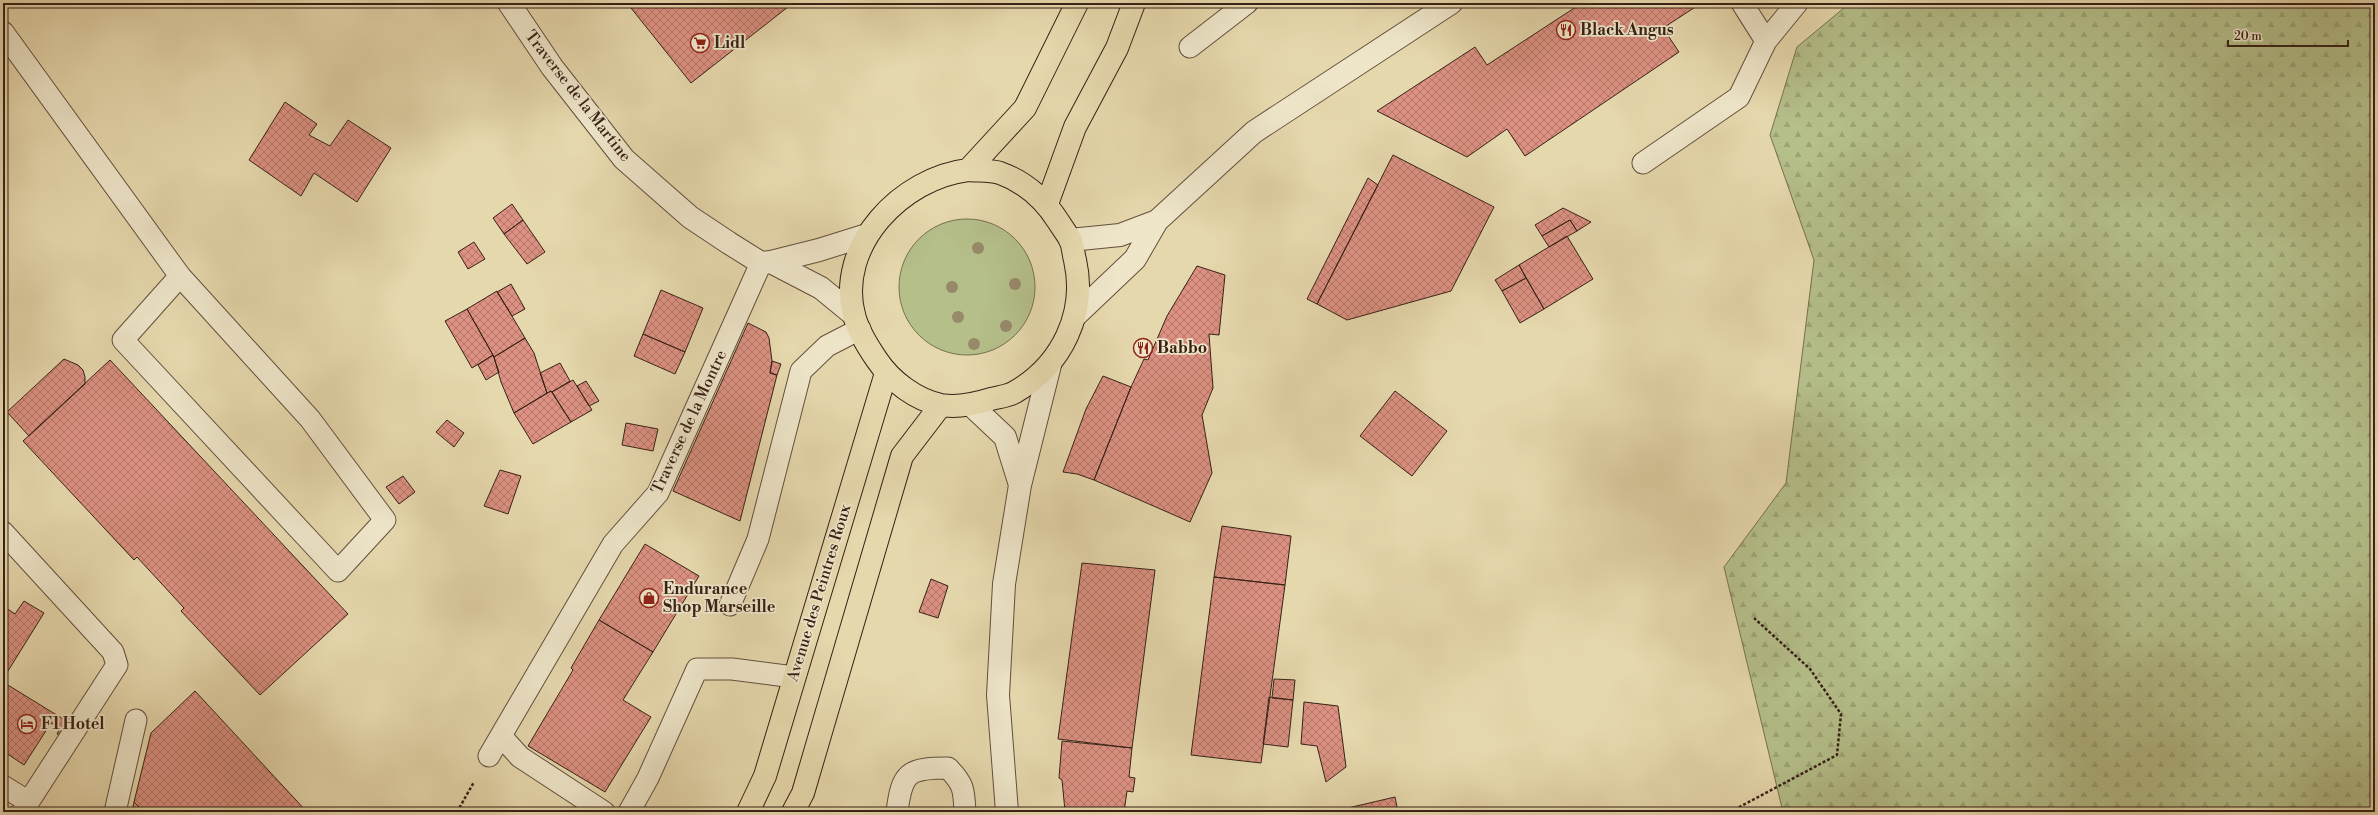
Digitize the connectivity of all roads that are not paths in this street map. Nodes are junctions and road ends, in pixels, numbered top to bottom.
1 (509, 3) edge
2 (1077, 3) edge
3 (1134, 3) edge
4 (1246, 3) edge
5 (1451, 3) edge
6 (1742, 3) edge
7 (1797, 3) edge
8 (3, 32) edge
9 (1766, 40) junction
10 (1190, 47) dead end
11 (1643, 163) dead end
12 (968, 170) junction
13 (1047, 204) junction
14 (1157, 221) junction
15 (867, 235) junction
16 (1070, 240) junction
17 (766, 262) junction
18 (180, 276) junction
19 (1075, 316) junction
20 (857, 322) junction
21 (1050, 365) junction
22 (886, 373) junction
23 (941, 405) junction
24 (971, 405) junction
25 (1020, 486) junction
26 (3, 532) edge
27 (730, 605) dead end
28 (794, 677) junction
29 (136, 720) dead end
30 (501, 736) junction
31 (489, 756) dead end
32 (3, 786) edge
33 (25, 807) edge
34 (115, 812) edge
35 (604, 812) edge
36 (628, 812) edge
37 (748, 812) edge
38 (793, 812) edge
39 (897, 812) edge
40 (965, 812) edge
41 (1007, 812) edge

1 - 17 street, Traverse de la Martine
2 - 12 main road
3 - 13 main road
4 - 10 lane
5 - 14 street
6 - 9 lane
7 - 9 lane
8 - 18 lane
9 - 11 lane
12 - 13 main road
12 - 15 main road
13 - 16 main road
14 - 16 street
14 - 19 street
15 - 17 street
15 - 20 main road
16 - 19 main road
17 - 20 street, Traverse de la Martine
17 - 30 lane, Traverse de la Montre
18 - 18 lane
19 - 21 main road
20 - 22 main road
20 - 27 lane
21 - 24 main road
21 - 25 street
22 - 23 main road
22 - 28 main road, Avenue des Peintres Roux
23 - 24 main road
23 - 38 main road
24 - 25 street
25 - 41 street
26 - 33 lane
28 - 36 lane
28 - 37 main road, Avenue des Peintres Roux
29 - 34 lane
30 - 31 lane, Traverse de la Montre
30 - 35 lane
32 - 33 lane
39 - 40 lane

